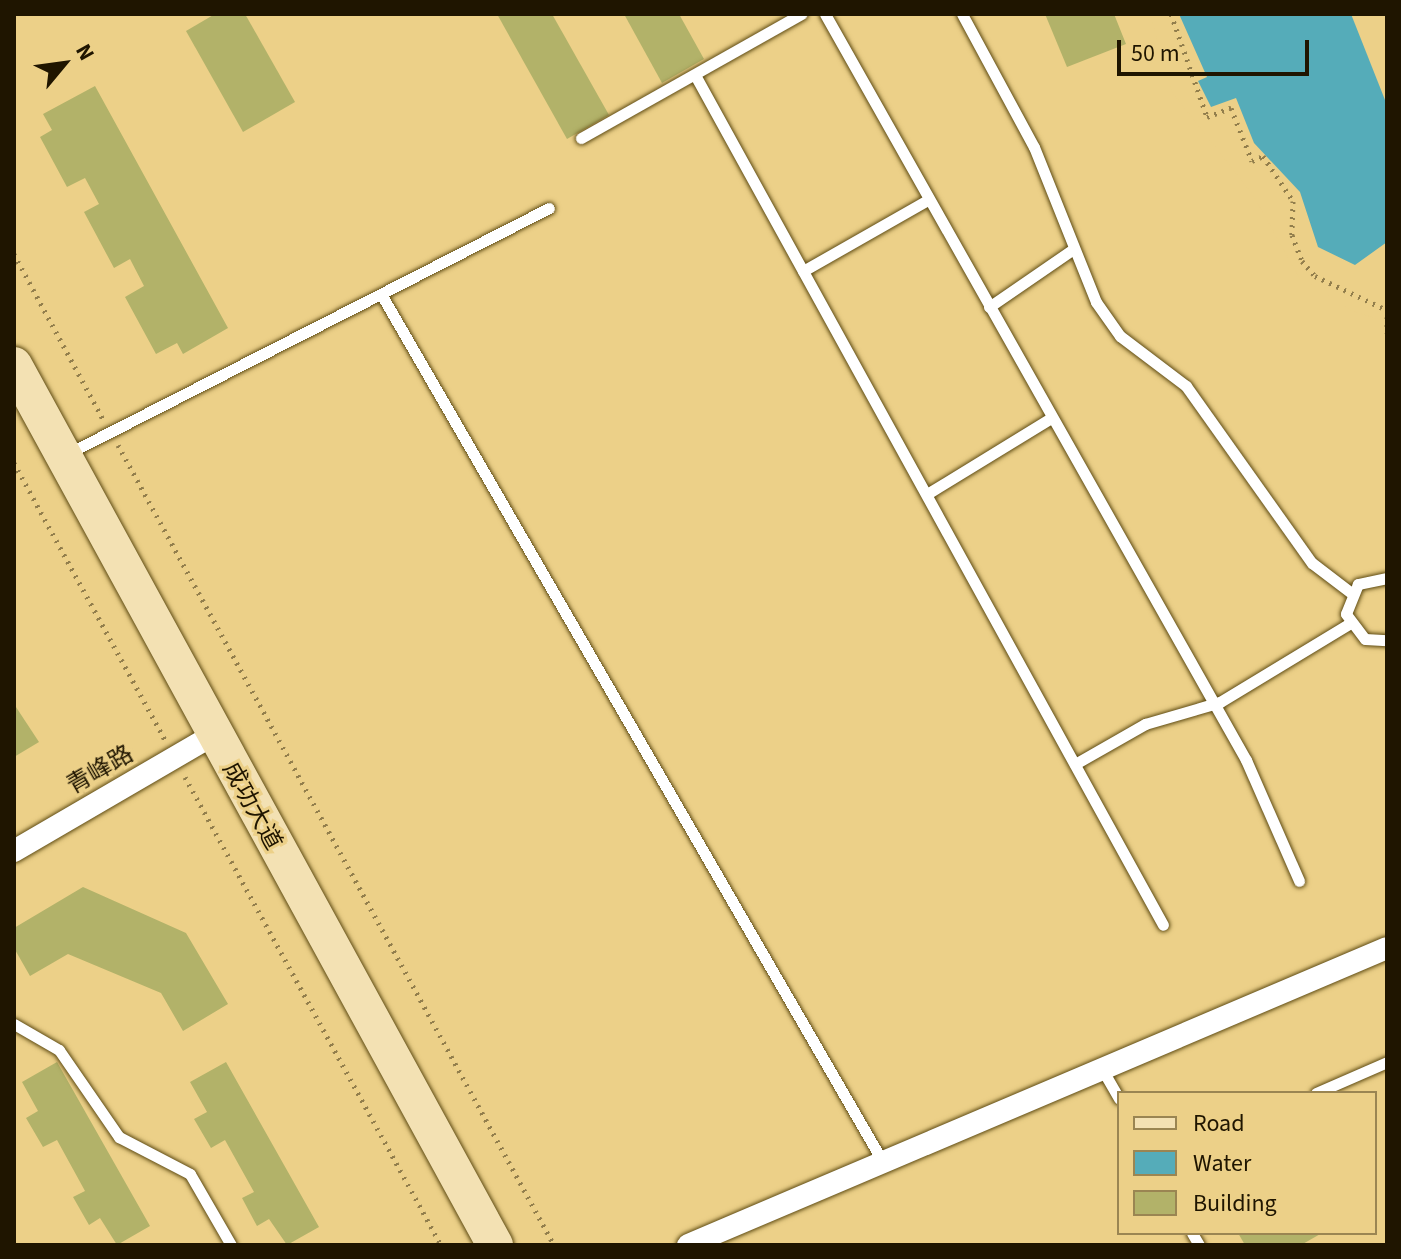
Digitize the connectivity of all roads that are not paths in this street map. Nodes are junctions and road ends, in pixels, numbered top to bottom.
1 (801, 14) edge
2 (825, 14) edge
3 (962, 14) edge
4 (695, 75) junction
5 (581, 138) dead end
6 (929, 199) junction
7 (549, 208) dead end
8 (1072, 250) junction
9 (803, 271) junction
10 (381, 294) junction
11 (989, 307) junction
12 (14, 365) edge
13 (1051, 418) junction
14 (63, 456) junction
15 (927, 494) junction
16 (1387, 578) edge
17 (1350, 592) junction
18 (1349, 624) junction
19 (1386, 642) edge
20 (1213, 705) junction
21 (213, 735) junction
22 (1075, 764) junction
23 (14, 851) edge
24 (1299, 881) dead end
25 (1163, 925) dead end
26 (1387, 948) edge
27 (14, 1024) edge
28 (1387, 1062) edge
29 (1102, 1069) junction
30 (1321, 1091) edge
31 (1117, 1095) edge
32 (883, 1162) junction
33 (231, 1245) edge
34 (495, 1245) edge
35 (688, 1245) edge

1 - 4 lane
2 - 6 lane
3 - 8 lane
4 - 5 lane
4 - 9 lane
6 - 9 lane
6 - 11 lane
7 - 10 lane
8 - 11 lane
8 - 17 lane
9 - 15 lane
10 - 14 lane
10 - 32 lane
11 - 13 lane
12 - 14 main road, 成功大道
13 - 15 lane
13 - 20 lane
14 - 21 main road, 成功大道
15 - 22 lane
16 - 17 lane
17 - 18 lane
18 - 19 lane
18 - 20 lane
20 - 22 lane
20 - 24 lane
21 - 23 street, 青峰路
21 - 34 main road, 成功大道
22 - 25 lane
26 - 29 street
27 - 33 lane
28 - 30 lane
29 - 31 lane
29 - 32 street
32 - 35 street

